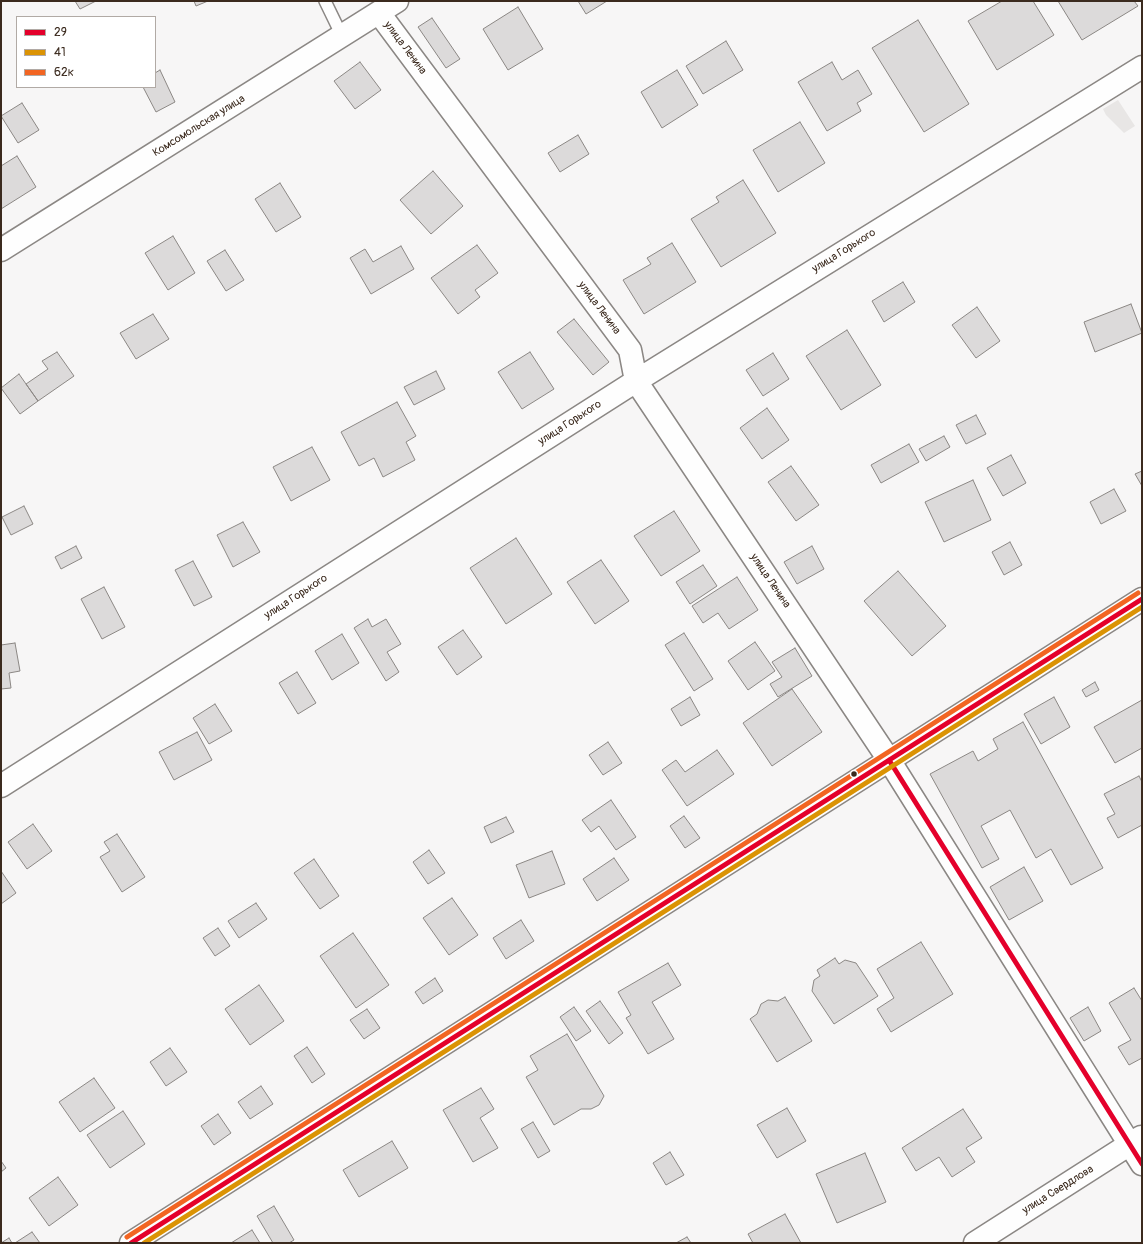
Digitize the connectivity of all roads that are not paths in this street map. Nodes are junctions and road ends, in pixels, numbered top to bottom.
1 (325, 1) edge
2 (397, 1) edge
3 (379, 13) junction
4 (342, 36) junction
5 (1142, 67) edge
6 (1, 250) edge
7 (636, 381) junction
8 (1142, 599) edge
9 (889, 760) junction
10 (1, 786) edge
11 (1136, 1141) edge
12 (1142, 1164) edge
13 (131, 1243) edge
14 (975, 1243) edge

1 - 4 lane
2 - 3 street, Комсомольская улица
3 - 4 street, Комсомольская улица
3 - 7 street, улица Ленина
4 - 6 street, Комсомольская улица
5 - 7 street, улица Горького
7 - 9 street, улица Ленина
7 - 10 street, улица Горького
8 - 9 street
9 - 11 street, улица Ленина
9 - 13 street
11 - 12 street, улица Ленина
11 - 14 street, улица Свердлова

